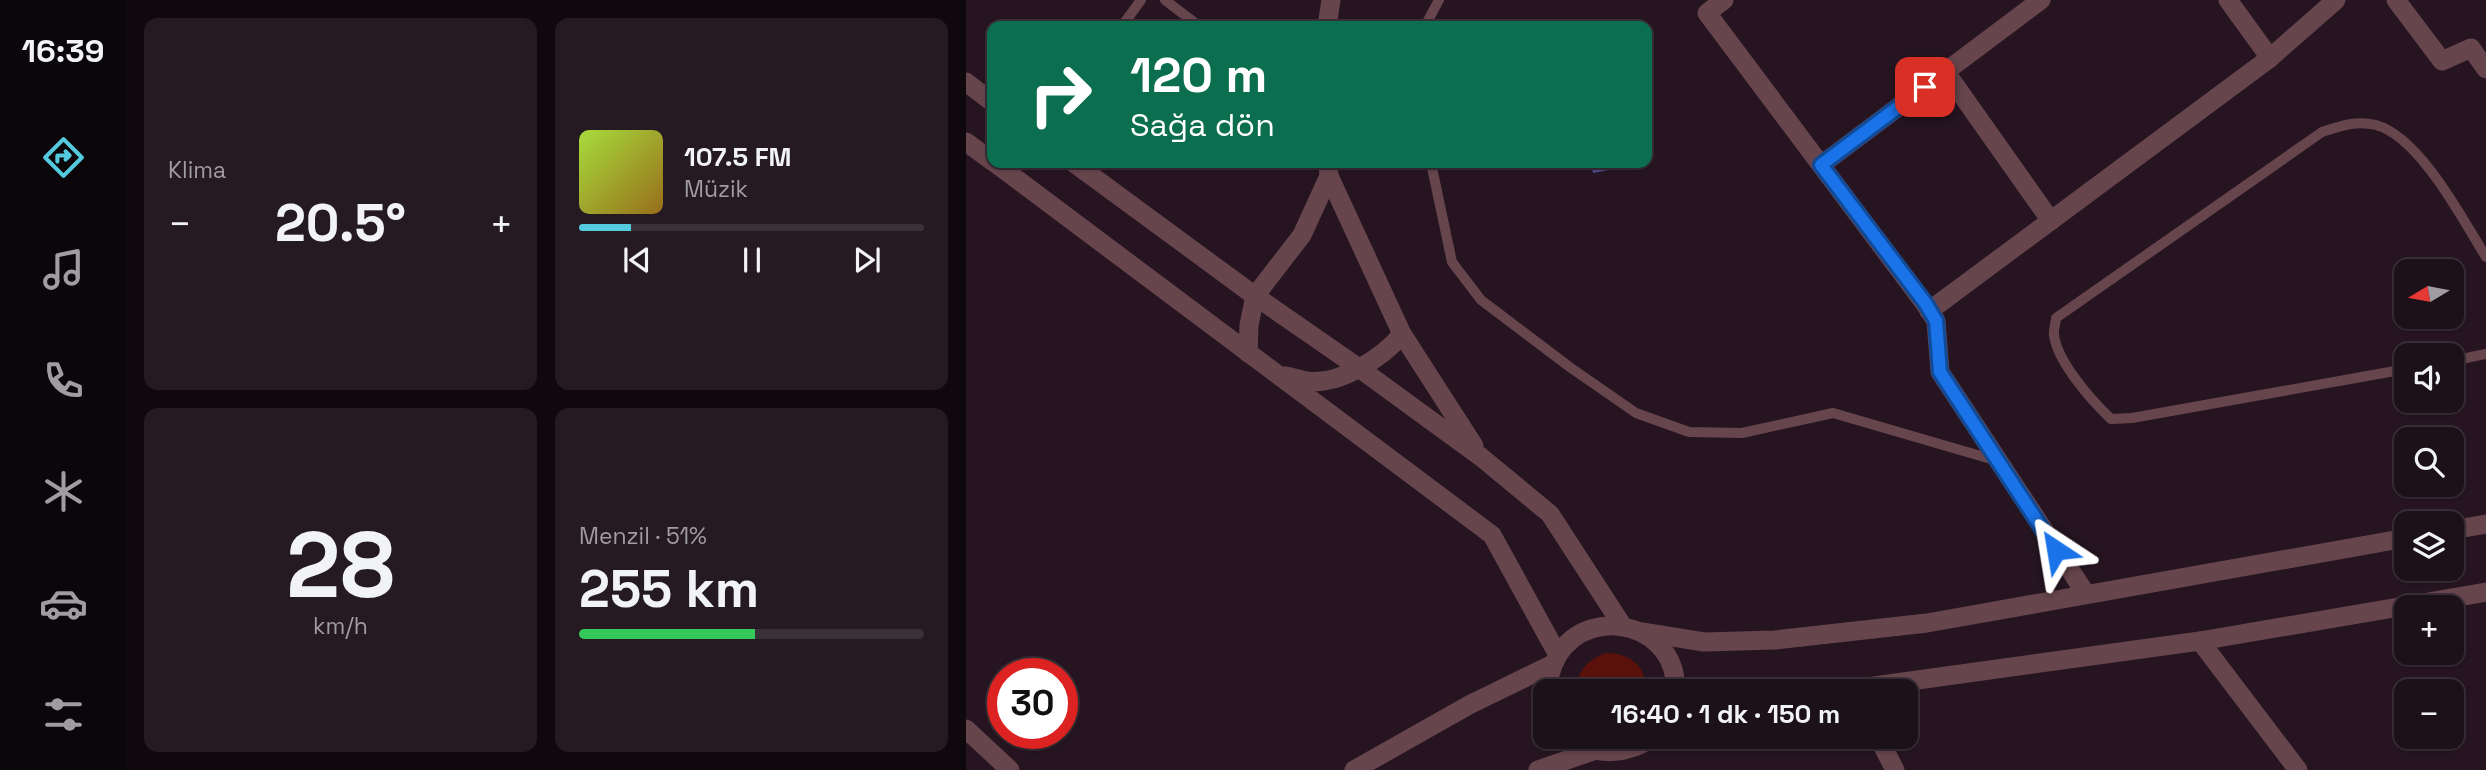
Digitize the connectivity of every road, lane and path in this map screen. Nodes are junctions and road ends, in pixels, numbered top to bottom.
1 (1142, 0) edge
2 (1165, 0) edge
3 (1331, 0) edge
4 (1439, 0) edge
5 (1724, 0) edge
6 (2041, 0) edge
7 (2228, 0) edge
8 (2336, 0) edge
9 (2396, 0) edge
10 (1702, 6) edge
11 (1126, 21) edge
12 (1192, 21) edge
13 (1328, 21) edge
14 (1428, 21) edge
15 (2270, 58) junction
16 (2486, 69) edge
17 (1945, 71) junction
18 (966, 82) edge
19 (987, 98) edge
20 (966, 142) edge
21 (987, 157) edge
22 (1821, 165) junction
23 (1002, 168) edge
24 (1081, 168) edge
25 (1432, 168) edge
26 (1328, 169) edge
27 (2051, 221) junction
28 (2486, 257) edge
29 (1255, 296) junction
30 (1929, 311) junction
31 (1402, 334) junction
32 (1248, 353) junction
33 (2486, 354) edge
34 (2464, 359) edge
35 (1359, 368) junction
36 (2394, 371) edge
37 (1274, 372) junction
38 (1481, 457) junction
39 (1998, 461) junction
40 (2486, 524) edge
41 (2464, 528) edge
42 (2394, 540) edge
43 (2486, 592) edge
44 (2086, 594) junction
45 (1622, 625) junction
46 (1642, 632) junction
47 (2200, 641) junction
48 (1555, 660) junction
49 (1551, 679) edge
50 (1674, 679) edge
51 (1918, 680) edge
52 (966, 729) edge
53 (1630, 749) edge
54 (1884, 749) edge
55 (1596, 750) joint
56 (1010, 770) edge
57 (1354, 770) edge
58 (1538, 770) edge
59 (1895, 770) edge
60 (2298, 770) edge

1 - 11 lane
2 - 12 lane
3 - 13 street
4 - 14 lane
5 - 10 street
6 - 17 street
7 - 15 street
8 - 15 street
9 - 16 street
10 - 22 street
15 - 27 street
17 - 22 street
17 - 27 street
18 - 19 street
20 - 21 street
22 - 30 street
23 - 32 street
24 - 29 street
25 - 39 lane
26 - 29 street
26 - 31 street
27 - 30 street
28 - 36 lane
29 - 32 street
29 - 35 street
30 - 39 street
31 - 35 street
31 - 38 street
32 - 37 street
33 - 34 lane
35 - 37 street
35 - 38 street
37 - 48 street
38 - 45 street
39 - 44 street
40 - 41 street
42 - 44 street
43 - 47 street
44 - 46 street
45 - 46 street
45 - 48 street
46 - 50 street
47 - 51 street
47 - 60 street
48 - 49 street
48 - 57 street
52 - 56 street
53 - 55 street
54 - 59 street
55 - 58 street

